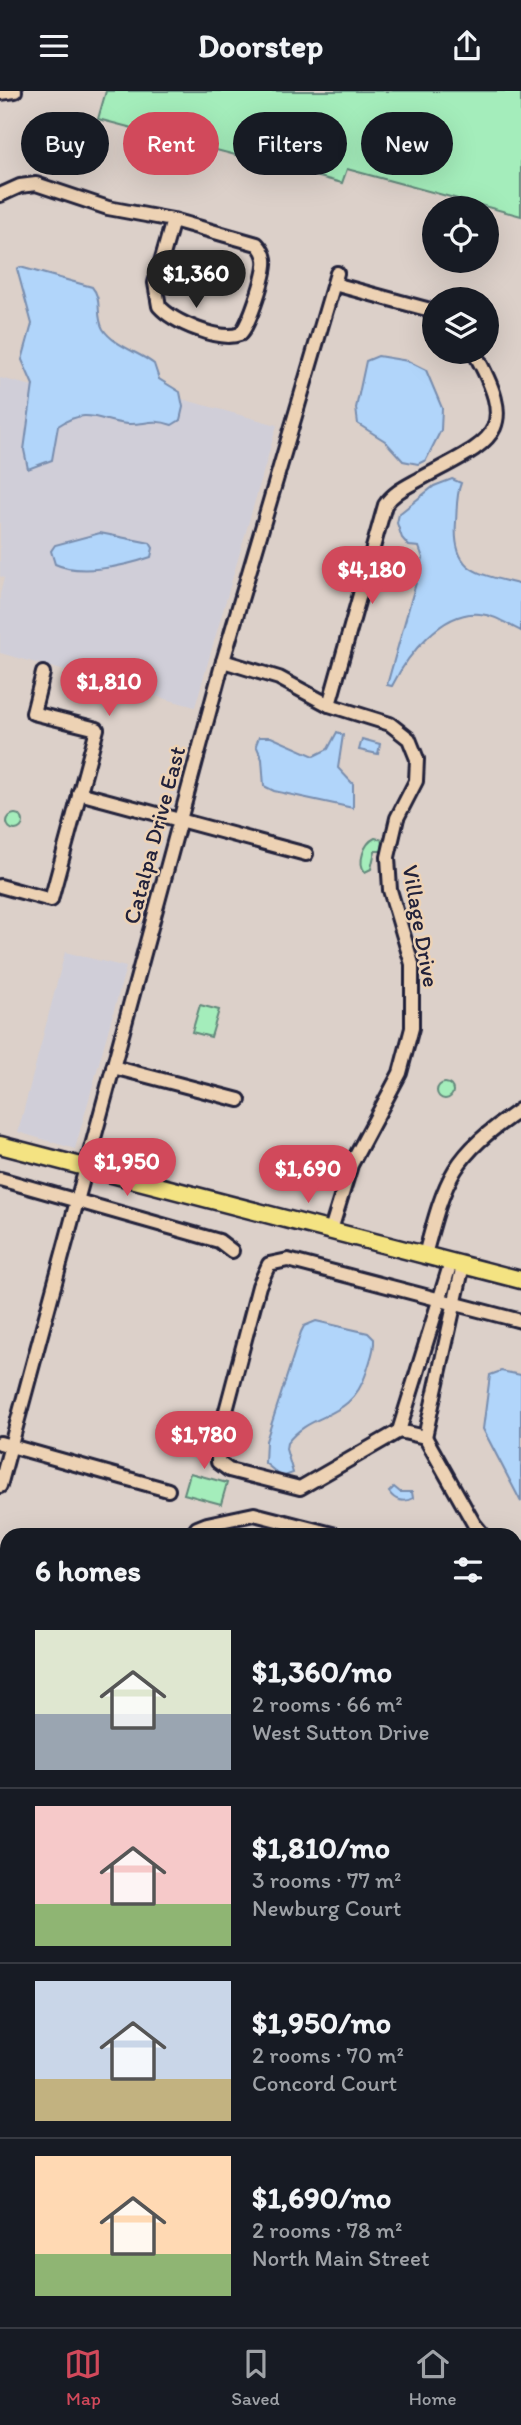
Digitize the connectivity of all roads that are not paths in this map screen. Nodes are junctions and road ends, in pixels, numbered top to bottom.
1 (15, 91) edge
2 (0, 93) edge
3 (0, 195) edge
4 (173, 220) junction
5 (422, 307) edge
6 (480, 364) edge
7 (223, 660) junction
8 (43, 673) dead end
9 (329, 705) junction
10 (79, 793) junction
11 (180, 820) junction
12 (306, 854) dead end
13 (0, 886) edge
14 (113, 1067) junction
15 (239, 1100) dead end
16 (521, 1109) edge
17 (0, 1145) edge
18 (86, 1168) junction
19 (0, 1179) edge
20 (77, 1202) junction
21 (331, 1230) junction
22 (232, 1251) dead end
23 (425, 1255) junction
24 (457, 1263) junction
25 (521, 1280) edge
26 (447, 1302) junction
27 (521, 1321) edge
28 (399, 1431) junction
29 (425, 1437) junction
30 (5, 1445) edge
31 (0, 1486) edge
32 (168, 1490) dead end
33 (197, 1528) edge
34 (309, 1528) edge
35 (477, 1528) edge

1 - 2 street
3 - 4 street
4 - 4 street
5 - 7 street, Catalpa Drive East
6 - 9 street
7 - 9 street, Village Drive
7 - 11 street, Catalpa Drive East
8 - 10 street
9 - 21 street, Village Drive
10 - 11 street
10 - 13 street
11 - 12 street
11 - 14 street, Catalpa Drive East
14 - 15 street
14 - 18 street, Catalpa Drive East
16 - 23 street
17 - 18 main road
18 - 20 street, Catalpa Drive East
18 - 21 main road
19 - 20 street
20 - 22 street
20 - 30 street, Catalpa Drive East
21 - 23 main road
23 - 24 main road
24 - 25 main road
24 - 26 street
26 - 27 street
26 - 28 street
26 - 28 street
26 - 29 street
28 - 29 street
29 - 35 street
30 - 31 street, Catalpa Drive East
30 - 32 street
33 - 34 street

